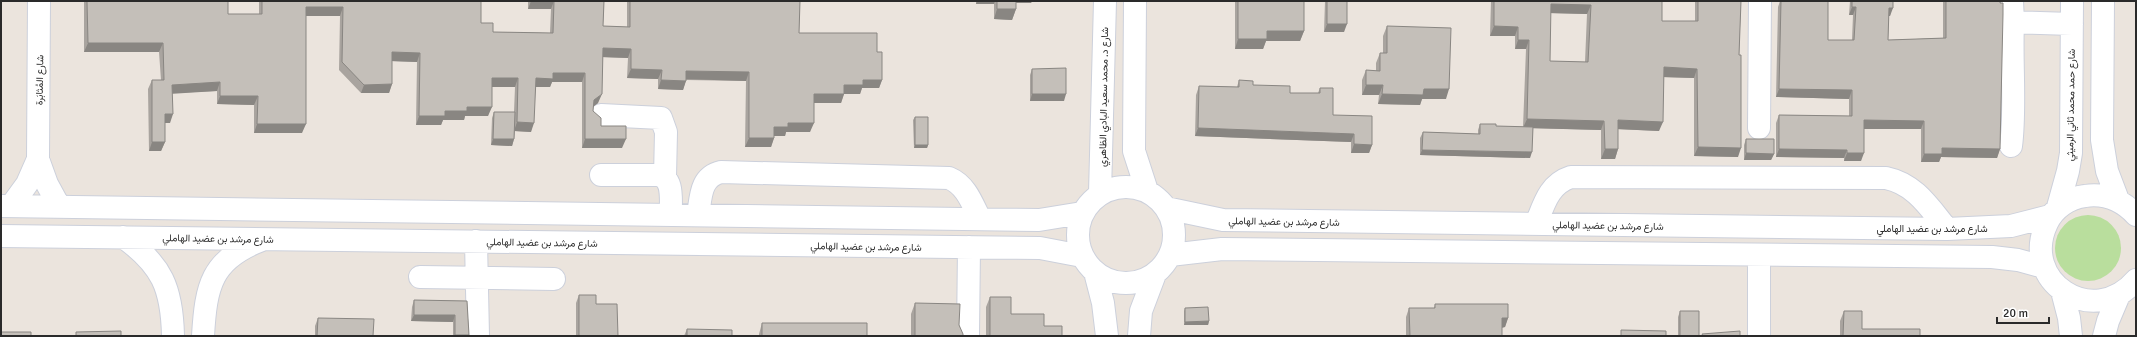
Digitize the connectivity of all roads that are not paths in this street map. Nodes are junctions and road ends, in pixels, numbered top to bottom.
1 (39, 1) edge
2 (1105, 1) edge
3 (1136, 1) edge
4 (1760, 1) edge
5 (2072, 1) edge
6 (2103, 1) edge
7 (2013, 12) edge
8 (2072, 24) junction
9 (601, 115) dead end
10 (1759, 128) dead end
11 (2011, 146) dead end
12 (38, 159) junction
13 (601, 175) dead end
14 (665, 177) junction
15 (1147, 191) junction
16 (1100, 194) junction
17 (2118, 200) junction
18 (6, 206) edge
19 (59, 206) junction
20 (1166, 208) junction
21 (2054, 212) junction
22 (1082, 213) junction
23 (671, 215) junction
24 (698, 215) junction
25 (2136, 215) edge
26 (980, 219) junction
27 (1536, 224) junction
28 (1947, 229) junction
29 (1, 236) edge
30 (122, 237) junction
31 (266, 239) junction
32 (476, 241) junction
33 (968, 247) junction
34 (1170, 255) junction
35 (1759, 256) junction
36 (1088, 264) junction
37 (2044, 267) junction
38 (1155, 274) junction
39 (420, 277) dead end
40 (476, 278) junction
41 (554, 279) dead end
42 (2136, 280) edge
43 (2062, 291) junction
44 (2119, 295) junction
45 (173, 336) edge
46 (203, 336) edge
47 (478, 336) edge
48 (968, 336) edge
49 (1107, 336) edge
50 (1139, 336) edge
51 (1758, 336) edge
52 (2071, 336) edge
53 (2104, 336) edge

1 - 12 street, شارع المُثابَرة
2 - 16 street, شارع د. محمد سعيد البادي الظاهري
3 - 15 street
4 - 10 street
5 - 8 street, شارع حمد محمد ثاني الرميثي
6 - 17 street
7 - 8 street
7 - 11 street
8 - 21 street, شارع حمد محمد ثاني الرميثي
9 - 14 street
12 - 18 street, شارع المُثابَرة
12 - 19 street, شارع المُثابَرة
13 - 14 street
14 - 23 street
15 - 16 street
15 - 20 street
16 - 22 street
17 - 21 street, شارع مرشد بن عضيد الهاملي
17 - 25 street
18 - 19 street
19 - 23 street
20 - 27 street, شارع مرشد بن عضيد الهاملي
20 - 34 street
21 - 28 street, شارع مرشد بن عضيد الهاملي
21 - 37 street, شارع حمد محمد ثاني الرميثي
22 - 26 street
22 - 36 street
23 - 24 street
24 - 26 street
24 - 26 street
27 - 28 street, شارع مرشد بن عضيد الهاملي
27 - 28 street
29 - 30 street, شارع مرشد بن عضيد الهاملي
30 - 31 street, شارع مرشد بن عضيد الهاملي
30 - 45 street
31 - 32 street, شارع مرشد بن عضيد الهاملي
31 - 46 street
32 - 33 street, شارع مرشد بن عضيد الهاملي
32 - 40 street
33 - 36 street, شارع مرشد بن عضيد الهاملي
33 - 48 street
34 - 35 street
34 - 38 street
35 - 37 street
35 - 51 street
36 - 38 street
36 - 49 street
37 - 43 street
38 - 50 street
39 - 40 street
40 - 41 street
40 - 47 street
42 - 44 street
43 - 44 street
43 - 52 street
44 - 53 street

